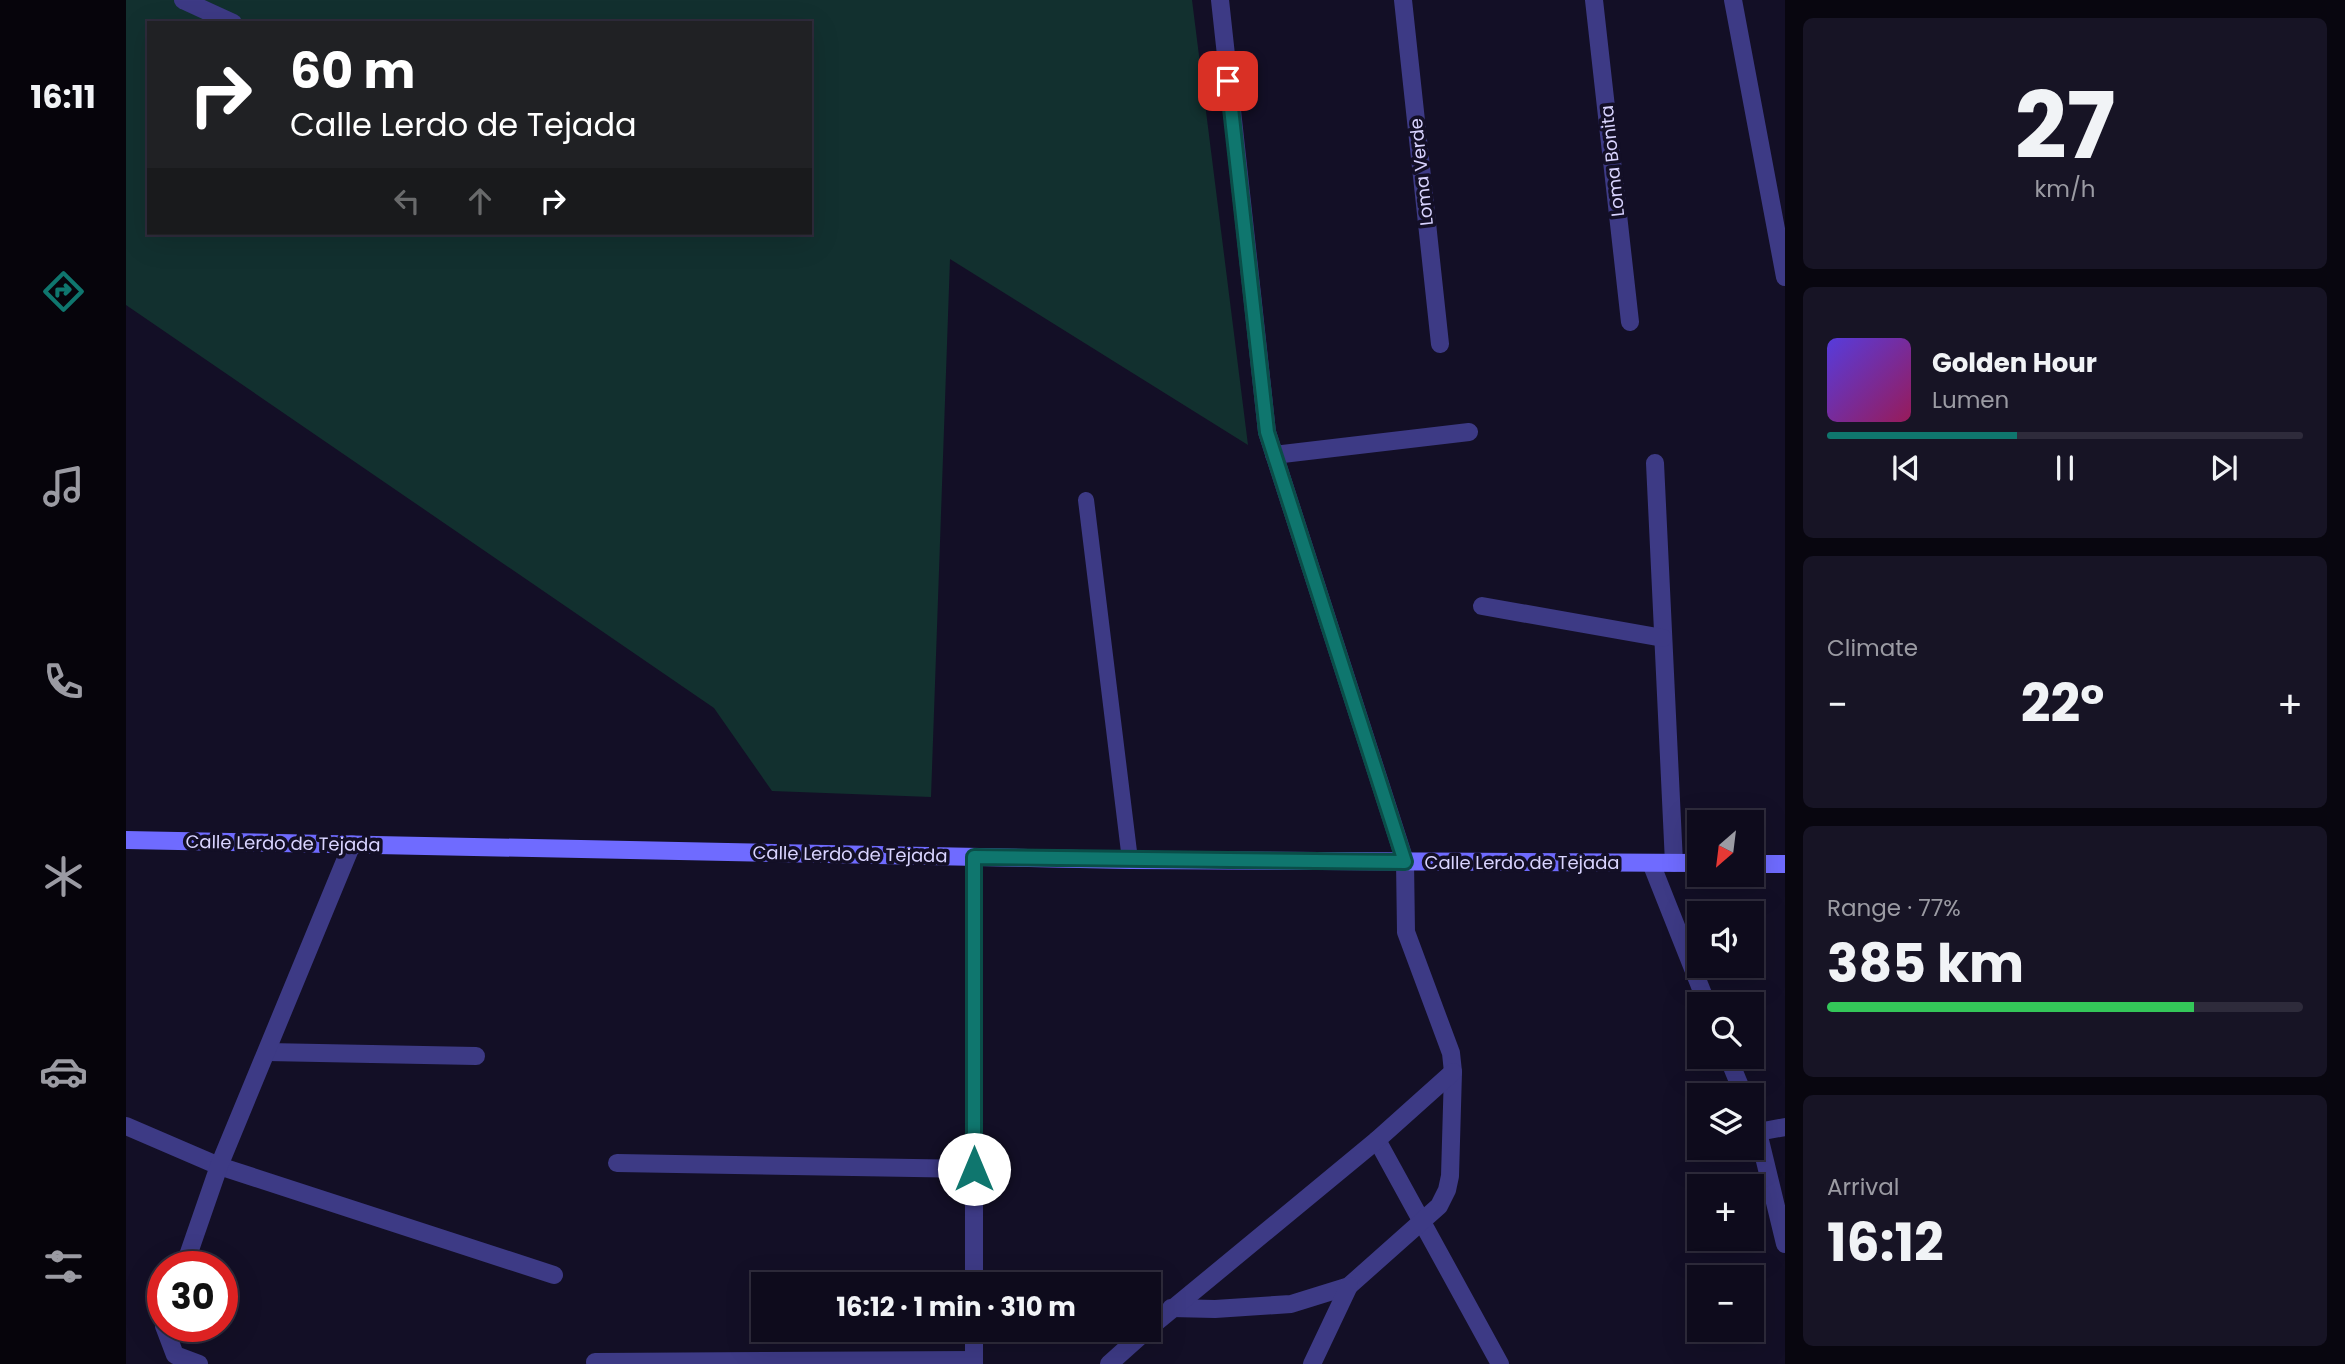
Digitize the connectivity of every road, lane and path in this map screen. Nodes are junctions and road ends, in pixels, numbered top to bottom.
1 (183, 0) edge
2 (1220, 0) edge
3 (1403, 0) edge
4 (1594, 0) edge
5 (1733, 0) edge
6 (229, 21) edge
7 (1785, 277) edge
8 (1630, 322) dead end
9 (1440, 344) dead end
10 (1469, 432) dead end
11 (1274, 455) junction
12 (1655, 463) dead end
13 (1086, 500) dead end
14 (1482, 606) dead end
15 (1663, 638) junction
16 (126, 840) edge
17 (352, 845) junction
18 (974, 857) junction
19 (1130, 860) junction
20 (1405, 862) junction
21 (1651, 863) junction
22 (1674, 863) junction
23 (1687, 863) edge
24 (1764, 864) edge
25 (1785, 864) edge
26 (1702, 992) edge
27 (267, 1052) junction
28 (476, 1056) dead end
29 (1453, 1072) junction
30 (1764, 1124) edge
31 (126, 1126) edge
32 (1785, 1127) edge
33 (1377, 1140) junction
34 (1764, 1159) edge
35 (617, 1163) dead end
36 (219, 1166) junction
37 (974, 1169) junction
38 (1422, 1222) junction
39 (1785, 1244) edge
40 (190, 1251) edge
41 (974, 1272) edge
42 (554, 1275) dead end
43 (1349, 1286) junction
44 (1171, 1308) junction
45 (1161, 1317) edge
46 (170, 1342) edge
47 (974, 1342) edge
48 (1133, 1342) edge
49 (595, 1362) dead end
50 (974, 1362) edge
51 (1499, 1363) edge
52 (199, 1364) edge
53 (1109, 1364) edge
54 (1312, 1364) edge

1 - 6 street
2 - 11 street
3 - 9 street, Loma Verde
4 - 8 street, Loma Bonita
5 - 7 street
10 - 11 street
11 - 20 street
12 - 15 street
13 - 19 lane
14 - 15 street
15 - 22 street
16 - 17 main road, Calle Lerdo de Tejada
17 - 18 main road, Calle Lerdo de Tejada
17 - 27 street
18 - 19 main road, Calle Lerdo de Tejada
18 - 37 street
19 - 20 main road, Calle Lerdo de Tejada
20 - 21 main road, Calle Lerdo de Tejada
20 - 29 street
21 - 22 main road, Calle Lerdo de Tejada
21 - 26 street
22 - 23 main road, Calle Lerdo de Tejada
24 - 25 main road
27 - 28 street
27 - 36 street
29 - 33 street
29 - 38 street
30 - 32 street
31 - 36 street
33 - 38 street
33 - 44 street
34 - 39 street
35 - 37 street
36 - 40 street
36 - 42 street
37 - 41 street
38 - 43 street
38 - 51 street
43 - 44 street
43 - 54 street
44 - 45 street
46 - 52 street
47 - 50 street
48 - 53 street
49 - 50 street

